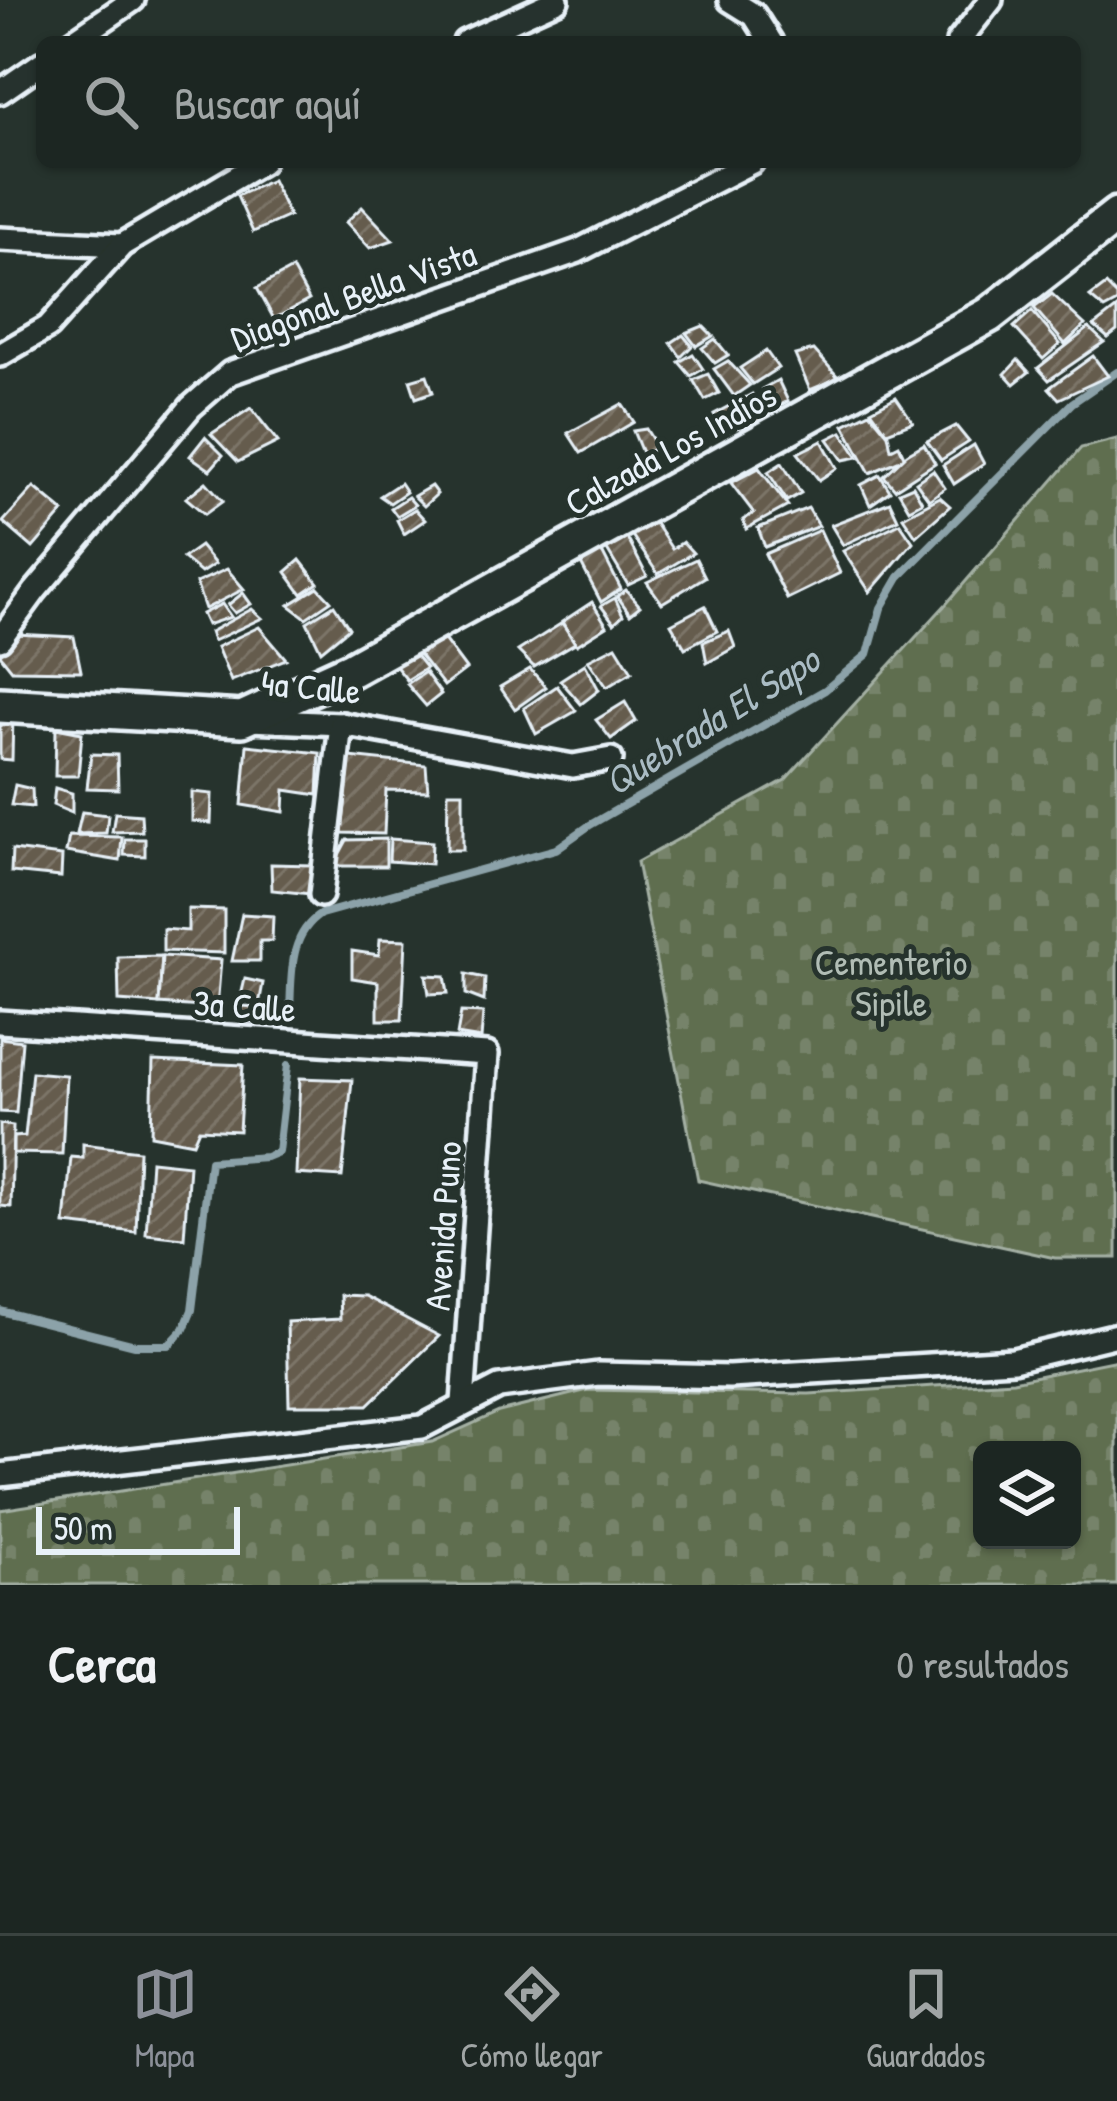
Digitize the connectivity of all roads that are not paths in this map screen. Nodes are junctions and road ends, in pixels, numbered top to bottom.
1 (133, 0) edge
2 (557, 0) edge
3 (730, 0) edge
4 (991, 0) edge
5 (81, 36) edge
6 (478, 36) edge
7 (767, 36) edge
8 (963, 36) edge
9 (0, 62) edge
10 (36, 67) edge
11 (8, 87) edge
12 (252, 168) edge
13 (740, 168) edge
14 (1117, 215) edge
15 (0, 238) edge
16 (122, 245) junction
17 (0, 355) edge
18 (0, 638) edge
19 (0, 705) edge
20 (242, 719) junction
21 (341, 724) junction
22 (611, 759) dead end
23 (321, 895) dead end
24 (0, 1022) edge
25 (487, 1054) joint
26 (1117, 1335) edge
27 (463, 1403) junction
28 (0, 1475) edge

1 - 5 street
2 - 6 street
3 - 7 street
4 - 8 street
9 - 11 street
10 - 11 street
12 - 16 street
13 - 18 street, Diagonal Bella Vista
14 - 20 street, Calzada Los Indios
15 - 16 street
16 - 17 street
19 - 20 street, 4a Calle
20 - 21 street, 4a Calle
21 - 22 street, 4a Calle
21 - 23 street
24 - 25 street, 3a Calle
25 - 27 street, Avenida Puno
26 - 27 street
27 - 28 street

